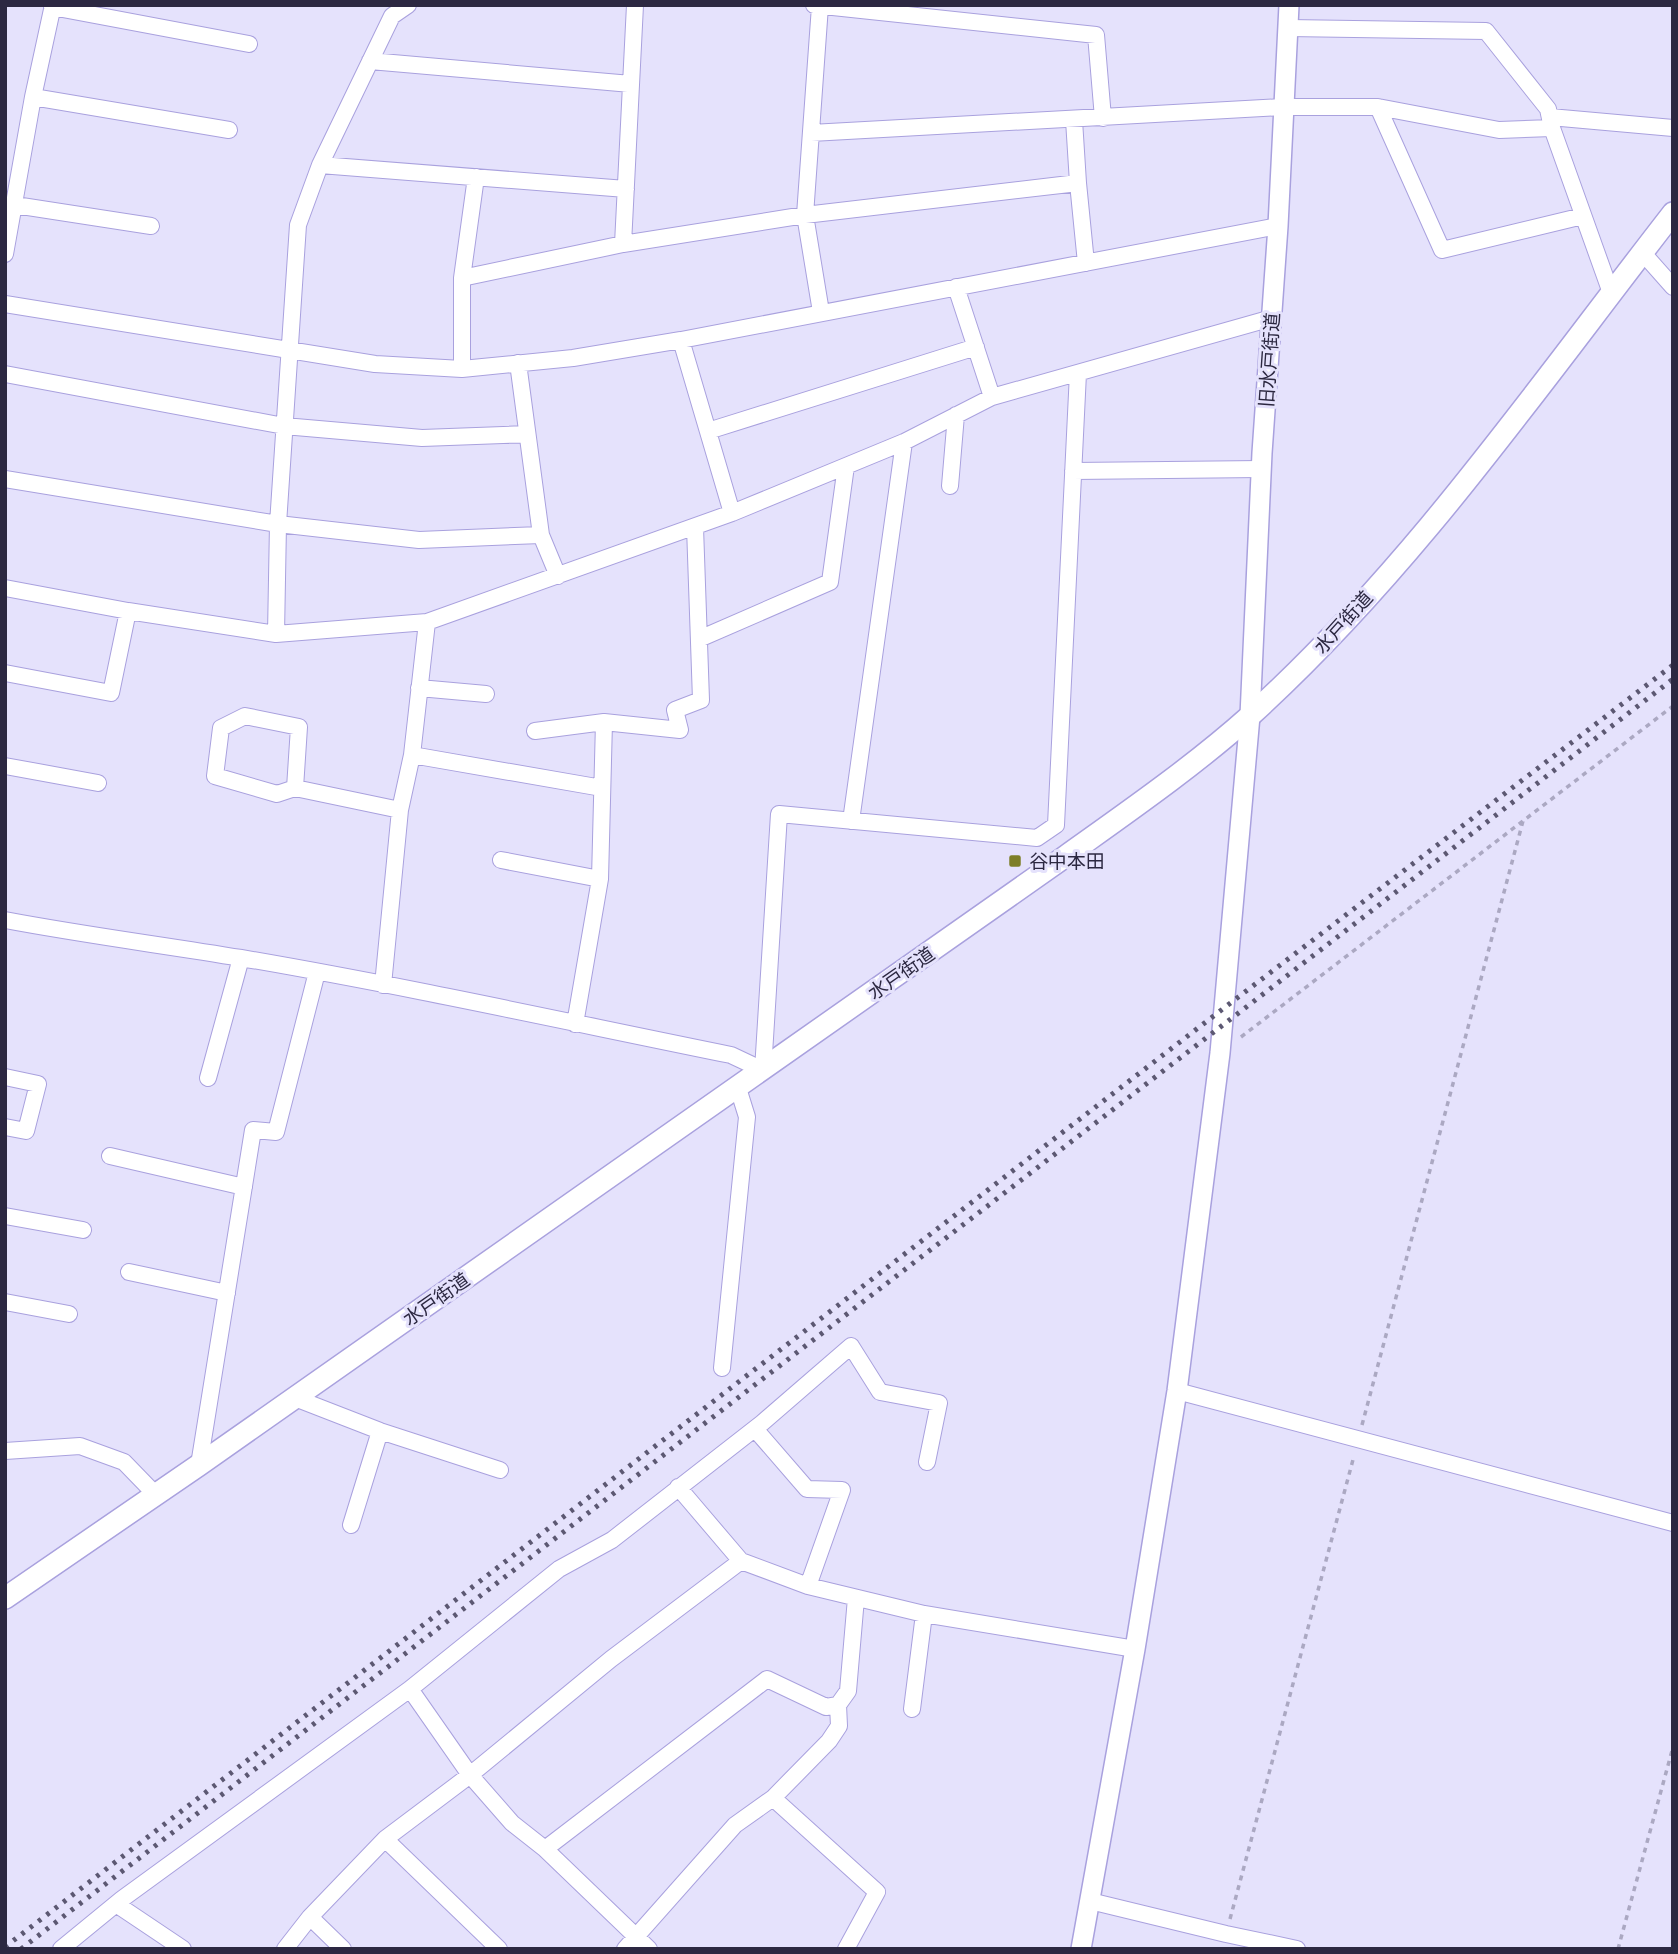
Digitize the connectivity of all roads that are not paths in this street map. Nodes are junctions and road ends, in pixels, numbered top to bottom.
1 (408, 5) edge
2 (635, 5) edge
3 (1289, 5) edge
4 (52, 6) edge
5 (817, 6) edge
6 (1288, 28) junction
7 (249, 44) dead end
8 (370, 61) junction
9 (631, 84) junction
10 (33, 97) junction
11 (1283, 107) junction
12 (1378, 107) junction
13 (1103, 118) junction
14 (1074, 120) junction
15 (1551, 123) junction
16 (1673, 128) edge
17 (229, 130) dead end
18 (811, 133) junction
19 (320, 165) junction
20 (476, 177) junction
21 (12, 178) edge
22 (1078, 183) junction
23 (626, 189) junction
24 (15, 205) junction
25 (1673, 213) edge
26 (804, 215) junction
27 (1583, 216) junction
28 (151, 226) dead end
29 (1278, 226) junction
30 (623, 244) junction
31 (1642, 252) junction
32 (5, 254) edge
33 (1086, 263) junction
34 (462, 278) junction
35 (956, 287) junction
36 (1673, 287) edge
37 (1611, 293) junction
38 (5, 304) edge
39 (821, 312) junction
40 (1272, 318) junction
41 (681, 341) junction
42 (976, 347) junction
43 (288, 351) junction
44 (518, 363) junction
45 (462, 369) junction
46 (1078, 373) junction
47 (5, 374) edge
48 (992, 397) junction
49 (956, 415) junction
50 (284, 426) junction
51 (708, 431) junction
52 (527, 434) junction
53 (904, 442) junction
54 (846, 466) junction
55 (1261, 469) junction
56 (1073, 471) junction
57 (5, 479) edge
58 (950, 486) dead end
59 (732, 513) junction
60 (278, 524) junction
61 (695, 527) junction
62 (541, 535) junction
63 (558, 576) junction
64 (5, 588) edge
65 (128, 611) junction
66 (426, 622) junction
67 (276, 634) junction
68 (699, 639) junction
69 (5, 673) edge
70 (419, 688) junction
71 (486, 694) dead end
72 (1250, 716) junction
73 (604, 722) junction
74 (535, 731) dead end
75 (412, 755) junction
76 (5, 766) edge
77 (99, 783) dead end
78 (295, 788) junction
79 (602, 788) junction
80 (400, 810) junction
81 (851, 821) junction
82 (1046, 832) junction
83 (1066, 856) junction
84 (501, 860) dead end
85 (600, 879) junction
86 (5, 920) edge
87 (241, 958) junction
88 (317, 972) junction
89 (383, 985) junction
90 (575, 1024) junction
91 (764, 1070) junction
92 (5, 1077) edge
93 (208, 1078) dead end
94 (738, 1088) junction
95 (5, 1127) edge
96 (110, 1156) dead end
97 (244, 1186) junction
98 (5, 1216) edge
99 (83, 1230) dead end
100 (130, 1272) dead end
101 (227, 1293) junction
102 (5, 1302) edge
103 (69, 1314) dead end
104 (722, 1368) dead end
105 (1177, 1391) junction
106 (295, 1398) junction
107 (755, 1429) junction
108 (380, 1431) junction
109 (5, 1451) edge
110 (927, 1462) dead end
111 (199, 1465) junction
112 (500, 1470) dead end
113 (678, 1487) junction
114 (156, 1495) junction
115 (1673, 1523) edge
116 (351, 1525) dead end
117 (741, 1561) junction
118 (808, 1586) junction
119 (5, 1598) edge
120 (856, 1598) junction
121 (924, 1614) junction
122 (1135, 1649) junction
123 (410, 1689) junction
124 (838, 1705) junction
125 (912, 1709) dead end
126 (470, 1774) junction
127 (773, 1798) junction
128 (385, 1839) junction
129 (545, 1849) junction
130 (1090, 1901) junction
131 (116, 1905) junction
132 (310, 1917) junction
133 (631, 1943) edge
134 (61, 1949) edge
135 (183, 1949) edge
136 (285, 1949) edge
137 (343, 1949) edge
138 (499, 1949) edge
139 (649, 1949) edge
140 (846, 1949) edge
141 (1081, 1949) edge
142 (1297, 1949) edge

1 - 8 street
2 - 9 street
3 - 6 street, 旧水戸街道
4 - 7 street
4 - 10 street
5 - 13 street
5 - 18 street
6 - 11 street, 旧水戸街道
6 - 15 street
8 - 9 street
8 - 19 street
9 - 23 street
10 - 17 street
10 - 21 street
11 - 12 street
11 - 13 street
11 - 29 street, 旧水戸街道
12 - 15 street
12 - 27 street
13 - 14 street
14 - 18 street
14 - 22 street
15 - 16 street
15 - 27 street
18 - 26 street
19 - 20 street
19 - 43 street
20 - 23 street
20 - 34 street
21 - 24 street
22 - 26 street
22 - 33 street
23 - 30 street
24 - 28 street
24 - 32 street
25 - 31 main road, 水戸街道
26 - 30 street
26 - 39 street
27 - 37 street
29 - 33 street
29 - 40 street, 旧水戸街道
30 - 34 street
31 - 36 street
31 - 37 main road, 水戸街道
33 - 35 street
34 - 45 street
35 - 39 street
35 - 42 street
37 - 72 main road, 水戸街道
38 - 43 street
39 - 41 street
40 - 46 street
40 - 55 street, 旧水戸街道
41 - 44 street
41 - 51 street
42 - 48 street
42 - 51 street
43 - 45 street
43 - 50 street
44 - 45 street
44 - 52 street
46 - 48 street
46 - 56 street
47 - 50 street
48 - 49 street
49 - 53 street
49 - 58 street
50 - 52 street
50 - 60 street
51 - 59 street
52 - 62 street
53 - 54 street
53 - 81 street
54 - 59 street
54 - 68 street
55 - 56 street
55 - 72 street, 旧水戸街道
56 - 82 street
57 - 60 street
59 - 61 street
60 - 62 street
60 - 67 street
61 - 63 street
61 - 68 street
62 - 63 street
63 - 66 street
64 - 65 street
65 - 67 street
65 - 69 street
66 - 67 street
66 - 70 street
68 - 73 street
70 - 71 street
70 - 75 street
72 - 83 main road, 水戸街道
72 - 105 street, 旧水戸街道
73 - 74 street
73 - 79 street
75 - 79 street
75 - 80 street
76 - 77 street
78 - 78 street
78 - 80 street
79 - 85 street
80 - 89 street
81 - 82 street
81 - 91 street
82 - 83 street
83 - 91 main road, 水戸街道
84 - 85 street
85 - 90 street
86 - 87 street
87 - 88 street
87 - 93 street
88 - 89 street
88 - 97 street
89 - 90 street
90 - 91 street
91 - 94 main road, 水戸街道
92 - 95 street
94 - 104 street
94 - 106 main road, 水戸街道
96 - 97 street
97 - 101 street
98 - 99 street
100 - 101 street
101 - 111 street
102 - 103 street
105 - 115 street
105 - 122 street, 旧水戸街道
106 - 108 street
106 - 111 main road, 水戸街道
107 - 110 street
107 - 113 street
107 - 118 street
108 - 112 street
108 - 116 street
109 - 114 street
111 - 114 main road, 水戸街道
113 - 117 street
113 - 123 street
114 - 119 main road, 水戸街道
117 - 118 street
117 - 126 street
118 - 120 street
120 - 121 street
120 - 124 street
121 - 122 street
121 - 125 street
122 - 130 street, 旧水戸街道
123 - 126 street
123 - 131 street
124 - 127 street
124 - 129 street
126 - 128 street
126 - 129 street
127 - 133 street
127 - 140 street
128 - 132 street
128 - 138 street
129 - 133 street
130 - 141 street, 旧水戸街道
130 - 142 street
131 - 134 street
131 - 135 street
132 - 136 street
132 - 137 street
133 - 139 street

